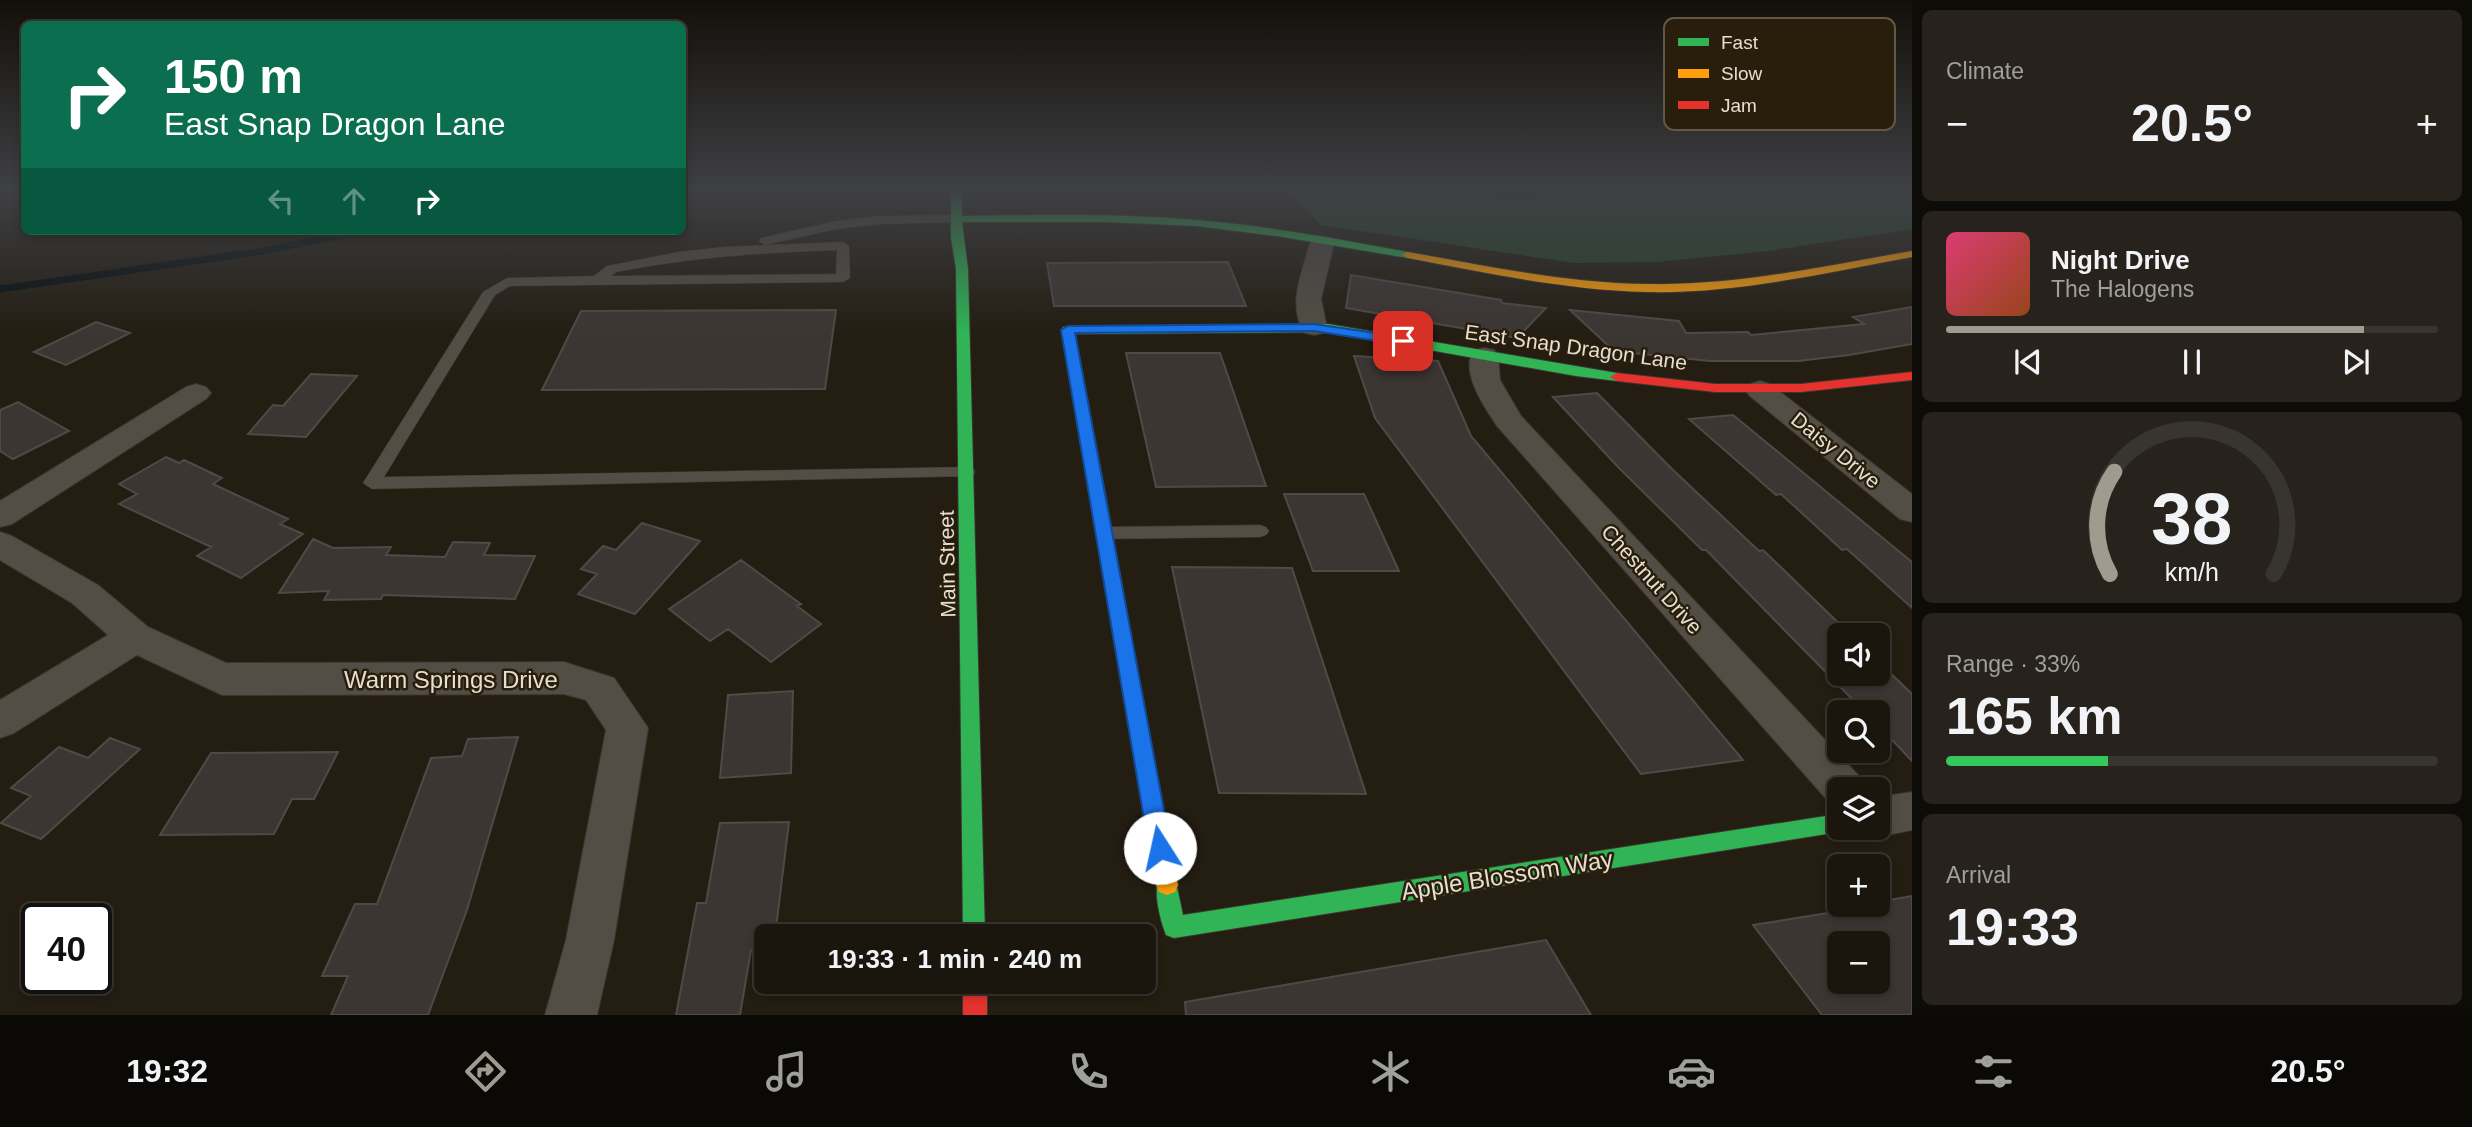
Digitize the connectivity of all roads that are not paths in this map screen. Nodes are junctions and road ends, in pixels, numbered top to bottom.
1 (776, 239) edge
2 (844, 239) edge
3 (958, 239) edge
4 (1305, 239) edge
5 (1322, 243) junction
6 (843, 246) junction
7 (723, 251) junction
8 (1912, 254) edge
9 (594, 282) junction
10 (1314, 327) junction
11 (1484, 356) junction
12 (1912, 376) edge
13 (1760, 390) junction
14 (196, 393) dead end
15 (967, 471) junction
16 (1912, 511) edge
17 (0, 516) edge
18 (1260, 531) dead end
19 (1104, 533) junction
20 (0, 544) edge
21 (135, 637) junction
22 (0, 721) edge
23 (1833, 777) edge
24 (1912, 811) edge
25 (1890, 815) edge
26 (1827, 825) edge
27 (974, 924) edge
28 (975, 994) edge
29 (571, 1015) edge
30 (975, 1015) edge

1 - 7 lane
2 - 6 lane
3 - 15 street, Main Street
4 - 5 street
5 - 8 street
5 - 10 street
6 - 7 lane
6 - 9 lane
7 - 9 lane
9 - 15 lane
10 - 11 street, East Snap Dragon Lane
10 - 19 street, East Snap Dragon Lane
11 - 13 street, East Snap Dragon Lane
11 - 23 street, Chestnut Drive
12 - 13 street, East Snap Dragon Lane
13 - 16 street, Daisy Drive
14 - 17 street
15 - 27 street, Main Street
18 - 19 lane
19 - 26 street, Apple Blossom Way
20 - 21 street, Warm Springs Drive
21 - 22 street
21 - 29 street, Warm Springs Drive
24 - 25 street
28 - 30 street

